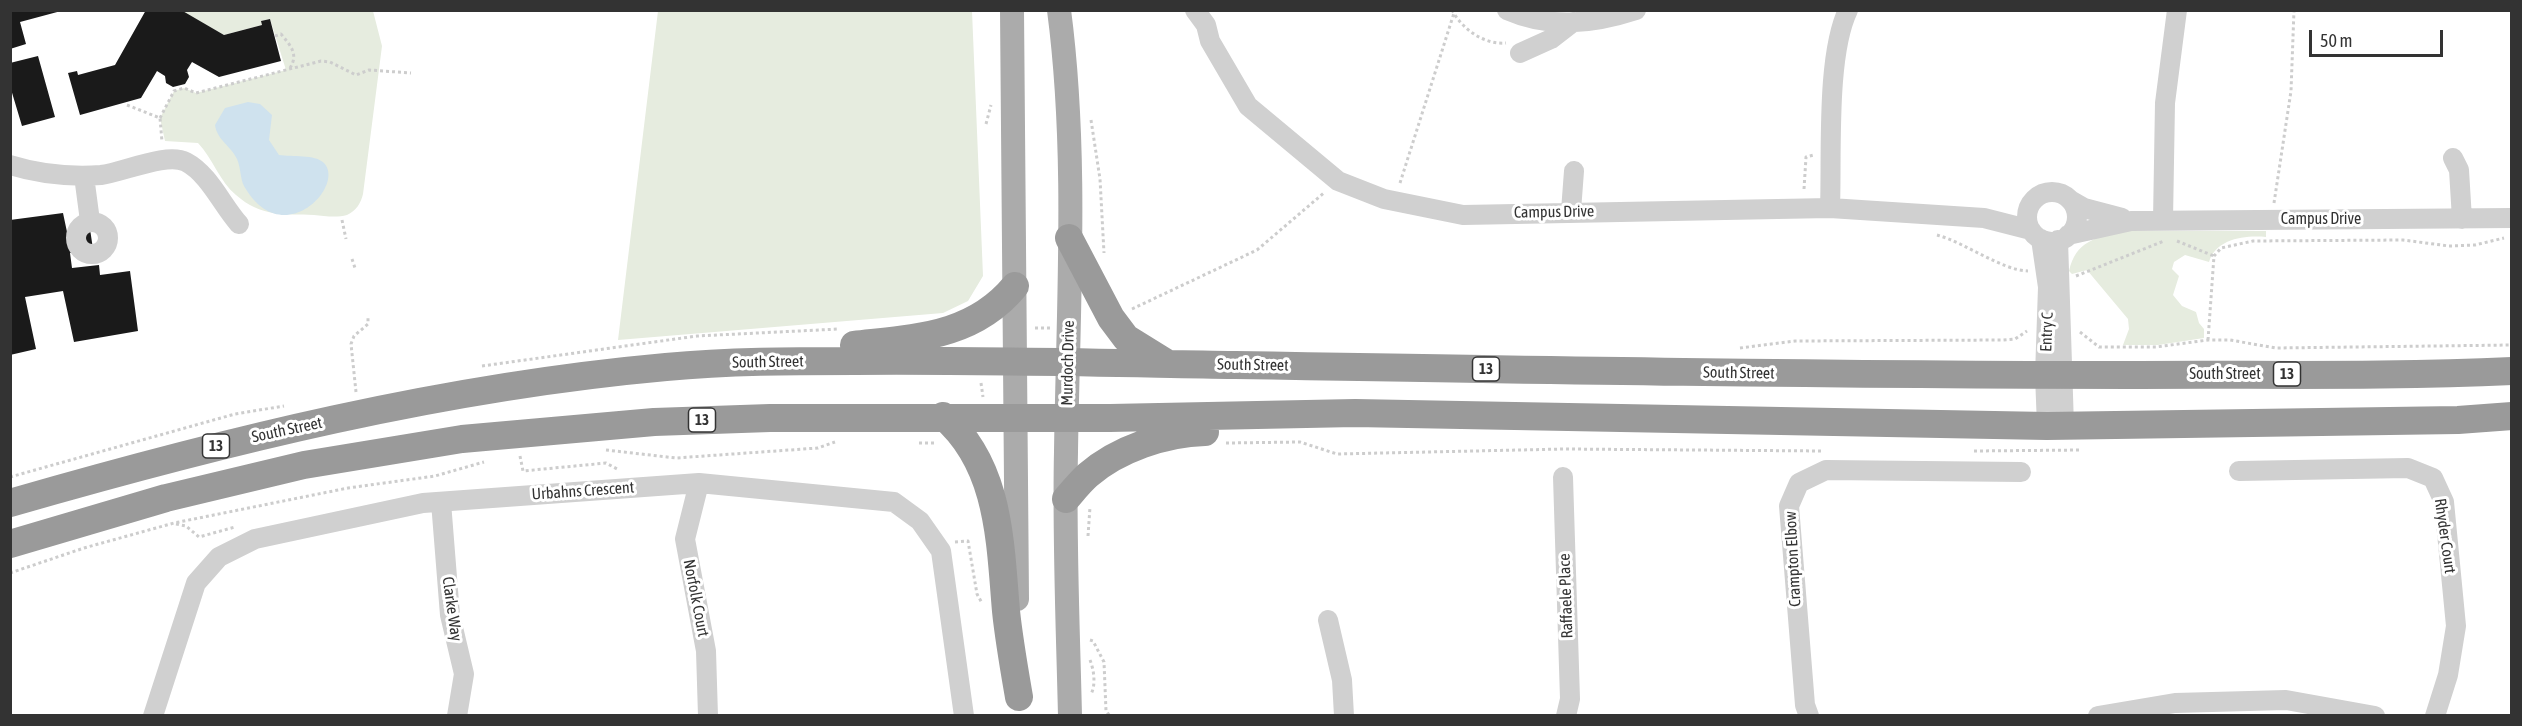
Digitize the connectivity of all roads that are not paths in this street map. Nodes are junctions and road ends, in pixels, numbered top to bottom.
1 (1012, 10) edge
2 (1059, 10) edge
3 (1507, 10) edge
4 (1636, 10) edge
5 (1848, 10) edge
6 (2177, 10) edge
7 (1204, 15) edge
8 (1573, 22) junction
9 (1517, 48) road end
10 (2452, 158) dead end
11 (10, 165) edge
12 (1574, 171) dead end
13 (84, 176) junction
14 (2070, 200) junction
15 (1830, 208) junction
16 (2029, 208) junction
17 (1571, 211) junction
18 (1984, 218) junction
19 (2462, 219) junction
20 (2163, 220) junction
21 (90, 221) junction
22 (2131, 221) junction
23 (239, 224) dead end
24 (2510, 227) edge
25 (2049, 236) junction
26 (1069, 238) junction
27 (1015, 286) junction
28 (1014, 361) junction
29 (1070, 362) junction
30 (1168, 364) junction
31 (664, 367) junction
32 (2511, 371) edge
33 (2053, 375) junction
34 (1355, 414) junction
35 (943, 416) junction
36 (2511, 416) edge
37 (1017, 417) junction
38 (1066, 417) junction
39 (2055, 426) junction
40 (2240, 471) dead end
41 (2021, 472) dead end
42 (1563, 477) dead end
43 (699, 483) junction
44 (1078, 500) junction
45 (10, 502) edge
46 (441, 502) junction
47 (10, 544) edge
48 (1328, 620) dead end
49 (1019, 706) edge
50 (2176, 709) edge
51 (153, 716) edge
52 (458, 716) edge
53 (708, 716) edge
54 (964, 716) edge
55 (1070, 716) edge
56 (1344, 716) edge
57 (1566, 716) edge
58 (1809, 716) edge
59 (2098, 716) edge
60 (2375, 716) edge
61 (2435, 716) edge

1 - 27 main road
2 - 26 main road, Murdoch Drive
3 - 8 street
4 - 8 street
5 - 15 street
6 - 20 street
7 - 17 street, Campus Drive
8 - 9 street
10 - 19 street
11 - 13 street
12 - 17 street
13 - 21 street
13 - 23 street
14 - 16 street, Campus Drive
14 - 22 street, Campus Drive
14 - 25 street
15 - 17 street, Campus Drive
15 - 18 street, Campus Drive
16 - 18 street, Campus Drive
16 - 25 street
18 - 25 street, Campus Drive
19 - 20 street, Campus Drive
19 - 24 street, Campus Drive
20 - 22 street, Campus Drive
21 - 21 street
22 - 25 street, Campus Drive
25 - 33 street, Entry C
26 - 29 main road, Murdoch Drive
26 - 30 highway
27 - 28 main road
27 - 31 highway
28 - 29 highway, South Street / 13
28 - 31 highway, South Street / 13
28 - 37 main road
29 - 30 highway, South Street / 13
29 - 38 main road, Murdoch Drive
30 - 33 highway, South Street / 13
31 - 45 highway, South Street / 13
32 - 33 highway, South Street / 13
33 - 39 street, Entry C
34 - 38 highway, 13
34 - 39 highway, 13
34 - 44 highway
35 - 37 highway, 13
35 - 47 highway, 13
35 - 49 highway
36 - 39 highway, 13
37 - 38 highway, 13
37 - 49 main road
38 - 44 main road, Murdoch Drive
40 - 61 street, Rhyder Court
41 - 58 street, Crampton Elbow
42 - 57 street, Raffaele Place
43 - 46 street, Urbahns Crescent
43 - 53 street, Norfolk Court
43 - 54 street, Urbahns Crescent
44 - 55 main road, Murdoch Drive
46 - 51 street, Urbahns Crescent
46 - 52 street, Clarke Way
48 - 56 street
50 - 59 street
50 - 60 street

